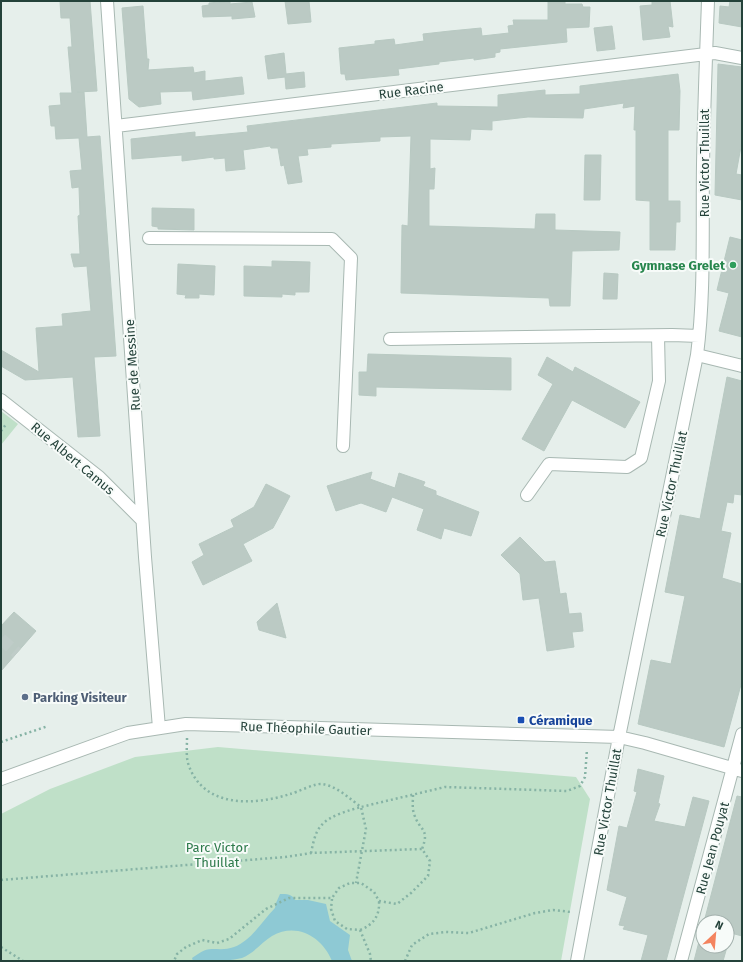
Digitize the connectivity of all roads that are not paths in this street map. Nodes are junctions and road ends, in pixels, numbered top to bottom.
1 (106, 1) edge
2 (708, 1) edge
3 (706, 54) junction
4 (742, 58) edge
5 (116, 126) junction
6 (149, 238) dead end
7 (658, 336) junction
8 (699, 336) junction
9 (390, 339) dead end
10 (697, 355) junction
11 (742, 366) edge
12 (1, 400) edge
13 (343, 446) dead end
14 (527, 495) dead end
15 (142, 520) junction
16 (159, 728) junction
17 (742, 734) edge
18 (619, 737) junction
19 (737, 770) edge
20 (1, 779) edge
21 (577, 961) edge
22 (681, 961) edge

1 - 5 street, Rue de Messine
2 - 3 street, Rue Victor Thuillat
3 - 4 street, Rue Racine
3 - 5 street, Rue Racine
3 - 8 street, Rue Victor Thuillat
5 - 15 street, Rue de Messine
6 - 13 street
7 - 8 street
7 - 9 street
7 - 14 street
8 - 10 street, Rue Victor Thuillat
10 - 11 street
10 - 18 street, Rue Victor Thuillat
12 - 15 street, Rue Albert Camus
15 - 16 street, Rue de Messine
16 - 18 street, Rue Théophile Gautier
16 - 20 street, Rue Théophile Gautier
17 - 19 street, Rue Jean Pouyat
18 - 19 street, Rue Théophile Gautier
18 - 21 street, Rue Victor Thuillat
19 - 22 street, Rue Jean Pouyat

